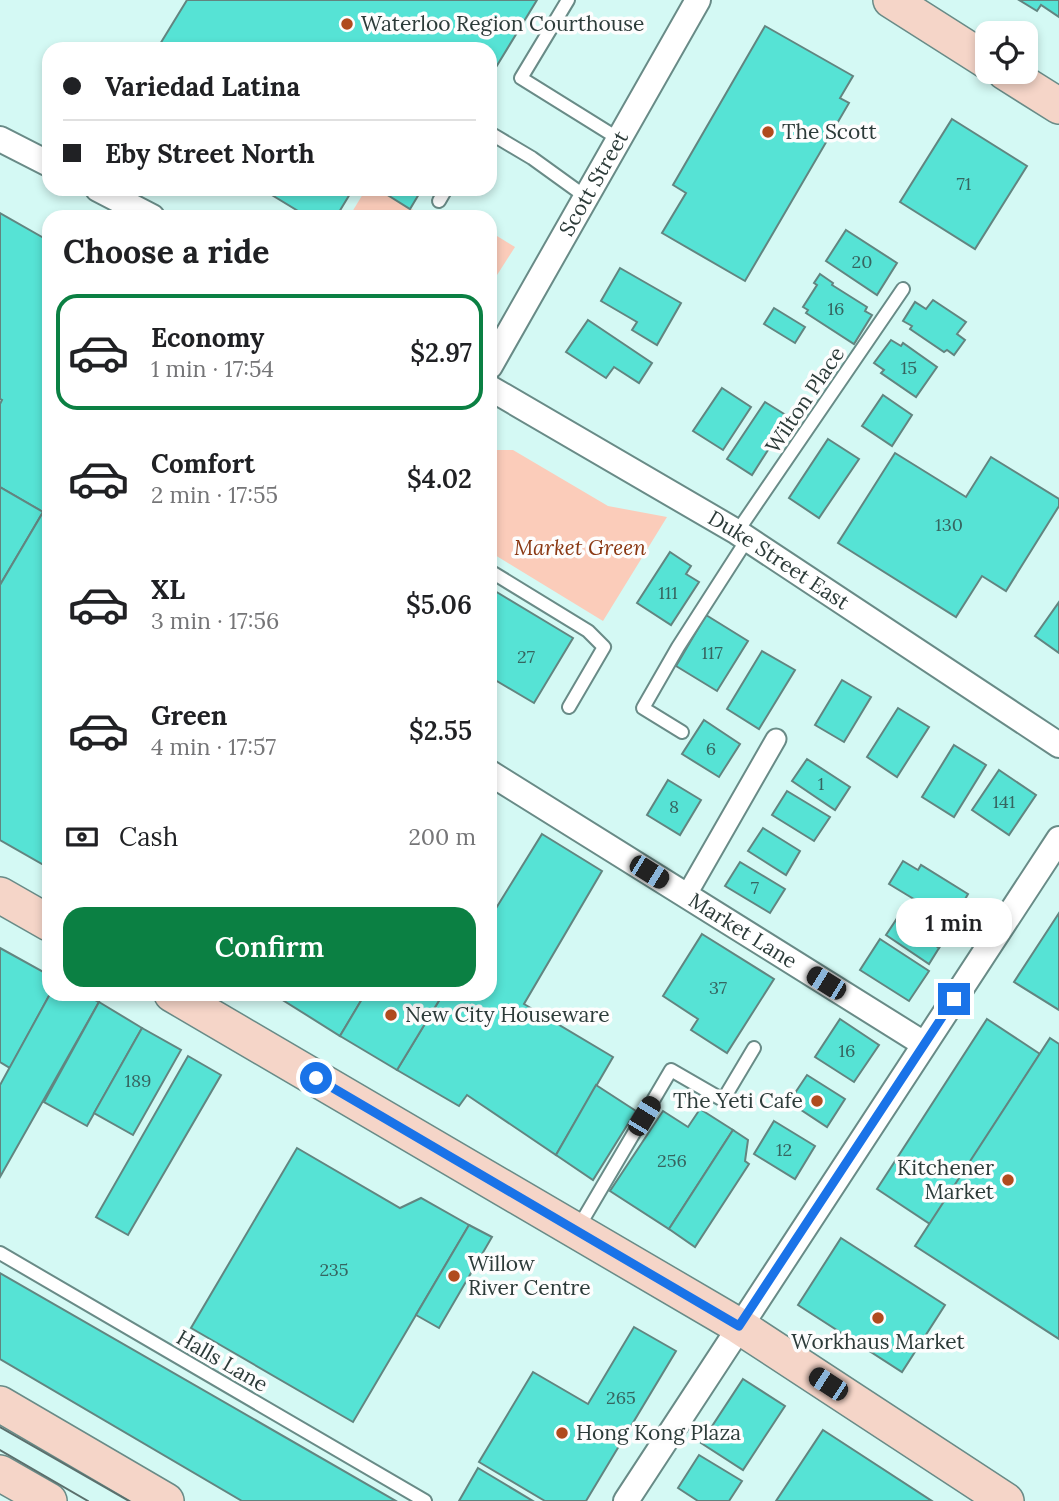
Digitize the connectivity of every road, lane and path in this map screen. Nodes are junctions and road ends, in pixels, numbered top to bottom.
1 (568, 0) edge
2 (698, 0) edge
3 (891, 0) edge
4 (975, 53) edge
5 (1023, 84) edge
6 (1059, 106) edge
7 (497, 137) edge
8 (0, 139) edge
9 (618, 139) junction
10 (42, 160) edge
11 (112, 196) edge
12 (442, 196) edge
13 (586, 197) junction
14 (439, 201) dead end
15 (138, 210) edge
16 (903, 289) dead end
17 (497, 354) edge
18 (497, 392) edge
19 (742, 535) junction
20 (497, 575) edge
21 (569, 707) dead end
22 (682, 732) dead end
23 (776, 739) dead end
24 (1059, 745) edge
25 (497, 778) edge
26 (1059, 839) edge
27 (0, 895) edge
28 (686, 895) junction
29 (42, 919) edge
30 (184, 1001) edge
31 (924, 1044) junction
32 (754, 1048) dead end
33 (576, 1231) junction
34 (0, 1253) edge
35 (739, 1326) junction
36 (0, 1404) edge
37 (0, 1473) edge
38 (49, 1501) edge
39 (166, 1501) edge
40 (425, 1501) edge
41 (626, 1501) edge
42 (1006, 1501) edge

1 - 9 lane
2 - 9 street, Scott Street
3 - 4 main road
5 - 6 main road
7 - 13 lane
8 - 10 street
9 - 13 street, Scott Street
11 - 15 street
12 - 14 lane
13 - 17 street, Scott Street
16 - 19 lane, Wilton Place
18 - 19 street, Duke Street East
19 - 22 lane, Wilton Place
19 - 24 street, Duke Street East
20 - 21 lane
23 - 28 street
25 - 28 street, Market Lane
26 - 31 street
27 - 29 main road
28 - 31 street, Market Lane
30 - 33 main road
31 - 35 street
32 - 33 lane
33 - 35 main road
34 - 40 lane, Halls Lane
35 - 41 street
35 - 42 main road
36 - 39 main road
37 - 38 main road

